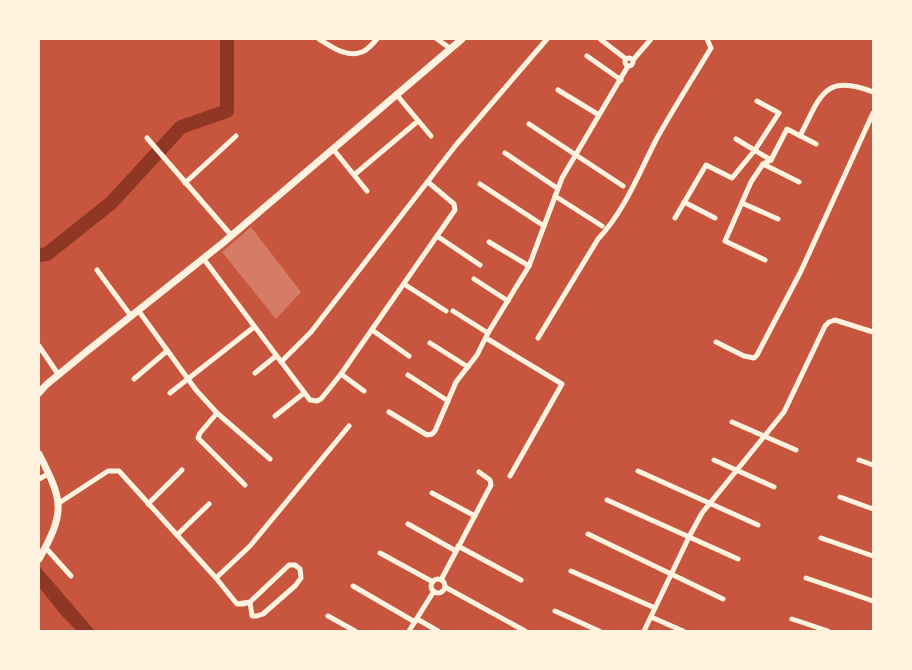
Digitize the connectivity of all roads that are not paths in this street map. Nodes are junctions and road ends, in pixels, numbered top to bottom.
1 (319, 39) edge
2 (377, 39) edge
3 (437, 39) edge
4 (462, 39) edge
5 (547, 39) edge
6 (600, 39) edge
7 (651, 39) edge
8 (707, 39) edge
9 (451, 50) junction
10 (587, 56) dead end
11 (626, 59) junction
12 (633, 60) junction
13 (628, 66) junction
14 (621, 80) junction
15 (558, 90) dead end
16 (873, 92) edge
17 (396, 94) junction
18 (757, 101) dead end
19 (873, 113) edge
20 (598, 115) junction
21 (418, 121) junction
22 (529, 124) dead end
23 (236, 136) dead end
24 (431, 136) dead end
25 (800, 136) junction
26 (147, 138) dead end
27 (736, 139) dead end
28 (816, 144) dead end
29 (333, 149) junction
30 (755, 150) junction
31 (505, 153) dead end
32 (575, 154) junction
33 (770, 160) junction
34 (763, 164) junction
35 (354, 175) junction
36 (428, 182) junction
37 (799, 182) dead end
38 (185, 183) junction
39 (480, 184) dead end
40 (623, 186) dead end
41 (557, 188) junction
42 (367, 191) dead end
43 (555, 196) junction
44 (684, 202) junction
45 (742, 203) junction
46 (675, 218) dead end
47 (715, 218) dead end
48 (778, 219) dead end
49 (544, 226) junction
50 (602, 226) dead end
51 (231, 235) junction
52 (437, 236) junction
53 (489, 242) dead end
54 (203, 258) junction
55 (765, 260) dead end
56 (480, 265) dead end
57 (529, 266) junction
58 (97, 270) dead end
59 (474, 279) dead end
60 (404, 284) junction
61 (508, 301) junction
62 (138, 310) junction
63 (453, 311) dead end
64 (446, 312) dead end
65 (131, 316) junction
66 (254, 327) junction
67 (372, 330) junction
68 (873, 332) edge
69 (487, 336) junction
70 (538, 338) dead end
71 (716, 342) dead end
72 (430, 343) dead end
73 (39, 346) edge
74 (167, 351) junction
75 (276, 356) junction
76 (409, 356) dead end
77 (281, 362) junction
78 (468, 367) junction
79 (255, 373) dead end
80 (58, 374) junction
81 (341, 374) junction
82 (408, 375) dead end
83 (134, 378) dead end
84 (188, 380) junction
85 (304, 392) junction
86 (364, 392) dead end
87 (39, 393) edge
88 (170, 393) dead end
89 (448, 401) junction
90 (389, 412) dead end
91 (217, 413) junction
92 (275, 416) dead end
93 (732, 422) dead end
94 (349, 426) dead end
95 (765, 437) junction
96 (796, 450) dead end
97 (39, 454) edge
98 (270, 459) dead end
99 (714, 460) dead end
100 (859, 460) dead end
101 (873, 465) edge
102 (182, 470) dead end
103 (638, 471) dead end
104 (736, 471) junction
105 (479, 472) dead end
106 (48, 474) junction
107 (510, 476) dead end
108 (39, 479) edge
109 (245, 485) dead end
110 (774, 487) dead end
111 (432, 493) dead end
112 (840, 497) dead end
113 (607, 500) dead end
114 (59, 503) junction
115 (709, 503) junction
116 (148, 504) junction
117 (209, 504) dead end
118 (873, 509) edge
119 (474, 516) junction
120 (408, 524) dead end
121 (758, 525) dead end
122 (177, 534) junction
123 (588, 534) dead end
124 (689, 537) junction
125 (821, 538) dead end
126 (457, 548) junction
127 (42, 552) edge
128 (380, 553) dead end
129 (873, 556) edge
130 (738, 559) dead end
131 (570, 571) dead end
132 (672, 573) junction
133 (71, 576) dead end
134 (216, 578) junction
135 (806, 578) dead end
136 (441, 580) junction
137 (521, 580) dead end
138 (432, 582) junction
139 (353, 586) dead end
140 (445, 588) junction
141 (434, 591) junction
142 (723, 599) dead end
143 (873, 601) edge
144 (250, 602) junction
145 (655, 608) junction
146 (555, 611) dead end
147 (328, 616) dead end
148 (651, 617) junction
149 (792, 618) dead end
150 (416, 620) junction
151 (355, 631) edge
152 (409, 631) edge
153 (438, 631) edge
154 (525, 631) edge
155 (599, 631) edge
156 (644, 631) edge
157 (683, 631) edge
158 (828, 631) edge

1 - 2 street
3 - 9 street
4 - 9 main road
5 - 36 street
6 - 11 street
7 - 12 street
8 - 70 street
9 - 17 main road
10 - 14 street
11 - 12 street
11 - 13 street
12 - 13 street
13 - 14 street
14 - 20 street
15 - 20 street
16 - 25 street
17 - 21 street
17 - 29 main road
18 - 30 street
19 - 71 street
20 - 32 street
21 - 24 street
21 - 35 street
22 - 32 street
23 - 38 street
25 - 28 street
25 - 33 street
26 - 38 street
27 - 30 street
29 - 35 street
29 - 51 main road
30 - 33 street
30 - 44 street
31 - 41 street
32 - 40 street
32 - 41 street
33 - 34 street
34 - 37 street
34 - 45 street
35 - 42 street
36 - 52 street
36 - 77 street
38 - 51 street
39 - 49 street
41 - 43 street
43 - 49 street
43 - 50 street
44 - 46 street
44 - 47 street
45 - 48 street
45 - 55 street
49 - 57 street
51 - 54 main road
52 - 56 street
52 - 60 street
53 - 57 street
54 - 62 main road
54 - 66 street
57 - 61 street
58 - 65 street
59 - 61 street
60 - 64 street
60 - 67 street
61 - 69 street
62 - 65 main road
62 - 74 street
63 - 69 street
65 - 80 main road
66 - 75 street
66 - 84 street
67 - 76 street
67 - 81 street
68 - 95 street
69 - 78 street
69 - 107 street
72 - 78 street
73 - 80 street
74 - 83 street
74 - 84 street
75 - 77 street
75 - 79 street
77 - 85 street
78 - 89 street
80 - 87 main road
81 - 85 street
81 - 86 street
82 - 89 street
84 - 88 street
84 - 91 street
85 - 92 street
89 - 90 street
91 - 98 street
91 - 109 street
93 - 95 street
94 - 134 street
95 - 96 street
95 - 104 street
97 - 106 main road
99 - 104 street
100 - 101 street
102 - 116 street
103 - 115 street
104 - 110 street
104 - 115 street
105 - 119 street
106 - 108 street
106 - 114 main road
111 - 119 street
112 - 118 street
113 - 124 street
114 - 116 street
114 - 127 main road
115 - 121 street
115 - 124 street
116 - 122 street
117 - 122 street
119 - 126 street
120 - 126 street
122 - 134 street
123 - 132 street
124 - 130 street
124 - 132 street
125 - 129 street
126 - 136 street
126 - 137 street
127 - 133 street
128 - 138 street
131 - 145 street
132 - 142 street
132 - 145 street
134 - 144 street
135 - 143 street
136 - 138 street
136 - 140 street
138 - 141 street
139 - 150 street
140 - 141 street
140 - 154 street
141 - 150 street
144 - 144 street
145 - 148 street
146 - 155 street
147 - 151 street
148 - 156 street
148 - 157 street
149 - 158 street
150 - 152 street
150 - 153 street

